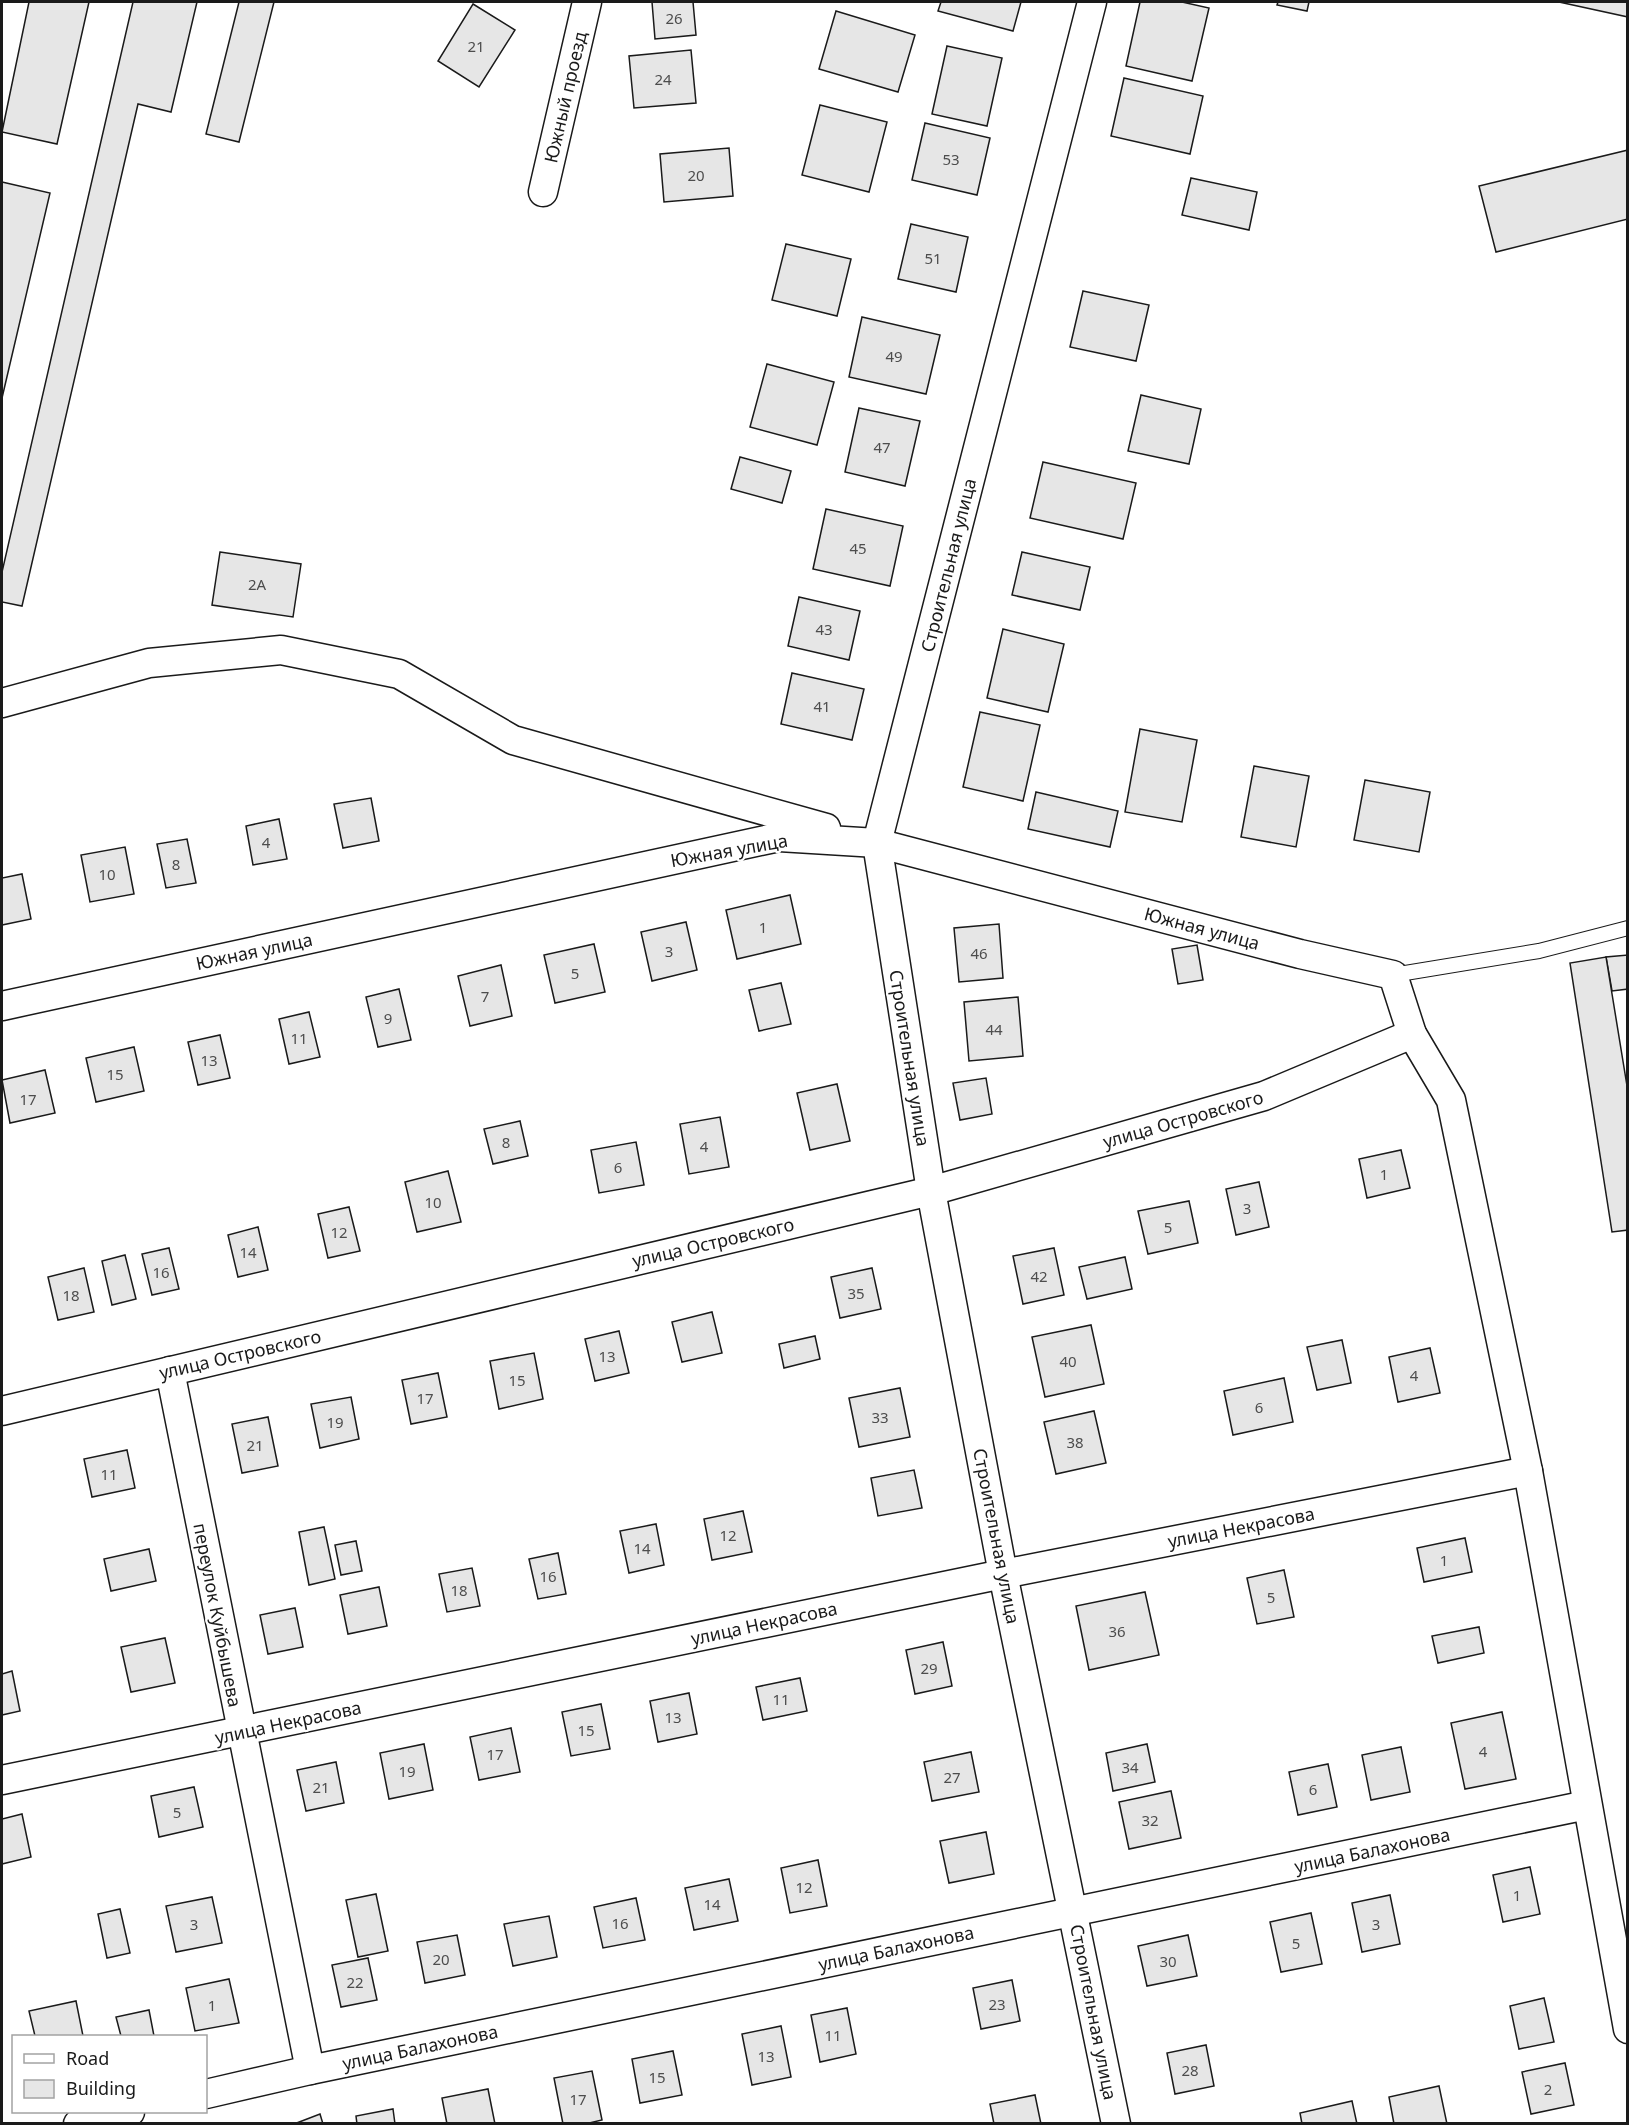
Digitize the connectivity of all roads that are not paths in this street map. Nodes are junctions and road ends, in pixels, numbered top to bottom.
1 (587, 2) edge
2 (1092, 2) edge
3 (543, 192) dead end
4 (2, 703) edge
5 (877, 843) junction
6 (1628, 928) edge
7 (1393, 975) junction
8 (2, 1006) edge
9 (1412, 1034) junction
10 (931, 1191) junction
11 (170, 1371) junction
12 (2, 1411) edge
13 (1528, 1471) junction
14 (1003, 1574) junction
15 (241, 1731) junction
16 (2, 1780) edge
17 (1587, 1805) junction
18 (1074, 1911) junction
19 (1628, 2029) edge
20 (310, 2070) junction
21 (207, 2094) edge
22 (126, 2113) edge
23 (78, 2124) edge
24 (1116, 2124) edge

1 - 3 street, Южный проезд
2 - 5 street, Строительная улица
4 - 5 street
5 - 7 street, Южная улица
5 - 8 street, Южная улица
5 - 10 street, Строительная улица
6 - 7 lane
7 - 9 street
9 - 10 street, улица Островского
9 - 13 street
10 - 11 street, улица Островского
10 - 14 street, Строительная улица
11 - 12 street, улица Островского
11 - 15 street, переулок Куйбышева
13 - 14 street, улица Некрасова
13 - 17 street
14 - 15 street, улица Некрасова
14 - 18 street, Строительная улица
15 - 16 street, улица Некрасова
15 - 20 street, переулок Куйбышева
17 - 18 street, улица Балахонова
17 - 19 street
18 - 20 street, улица Балахонова
18 - 24 street, Строительная улица
20 - 21 street, улица Балахонова
22 - 23 street

